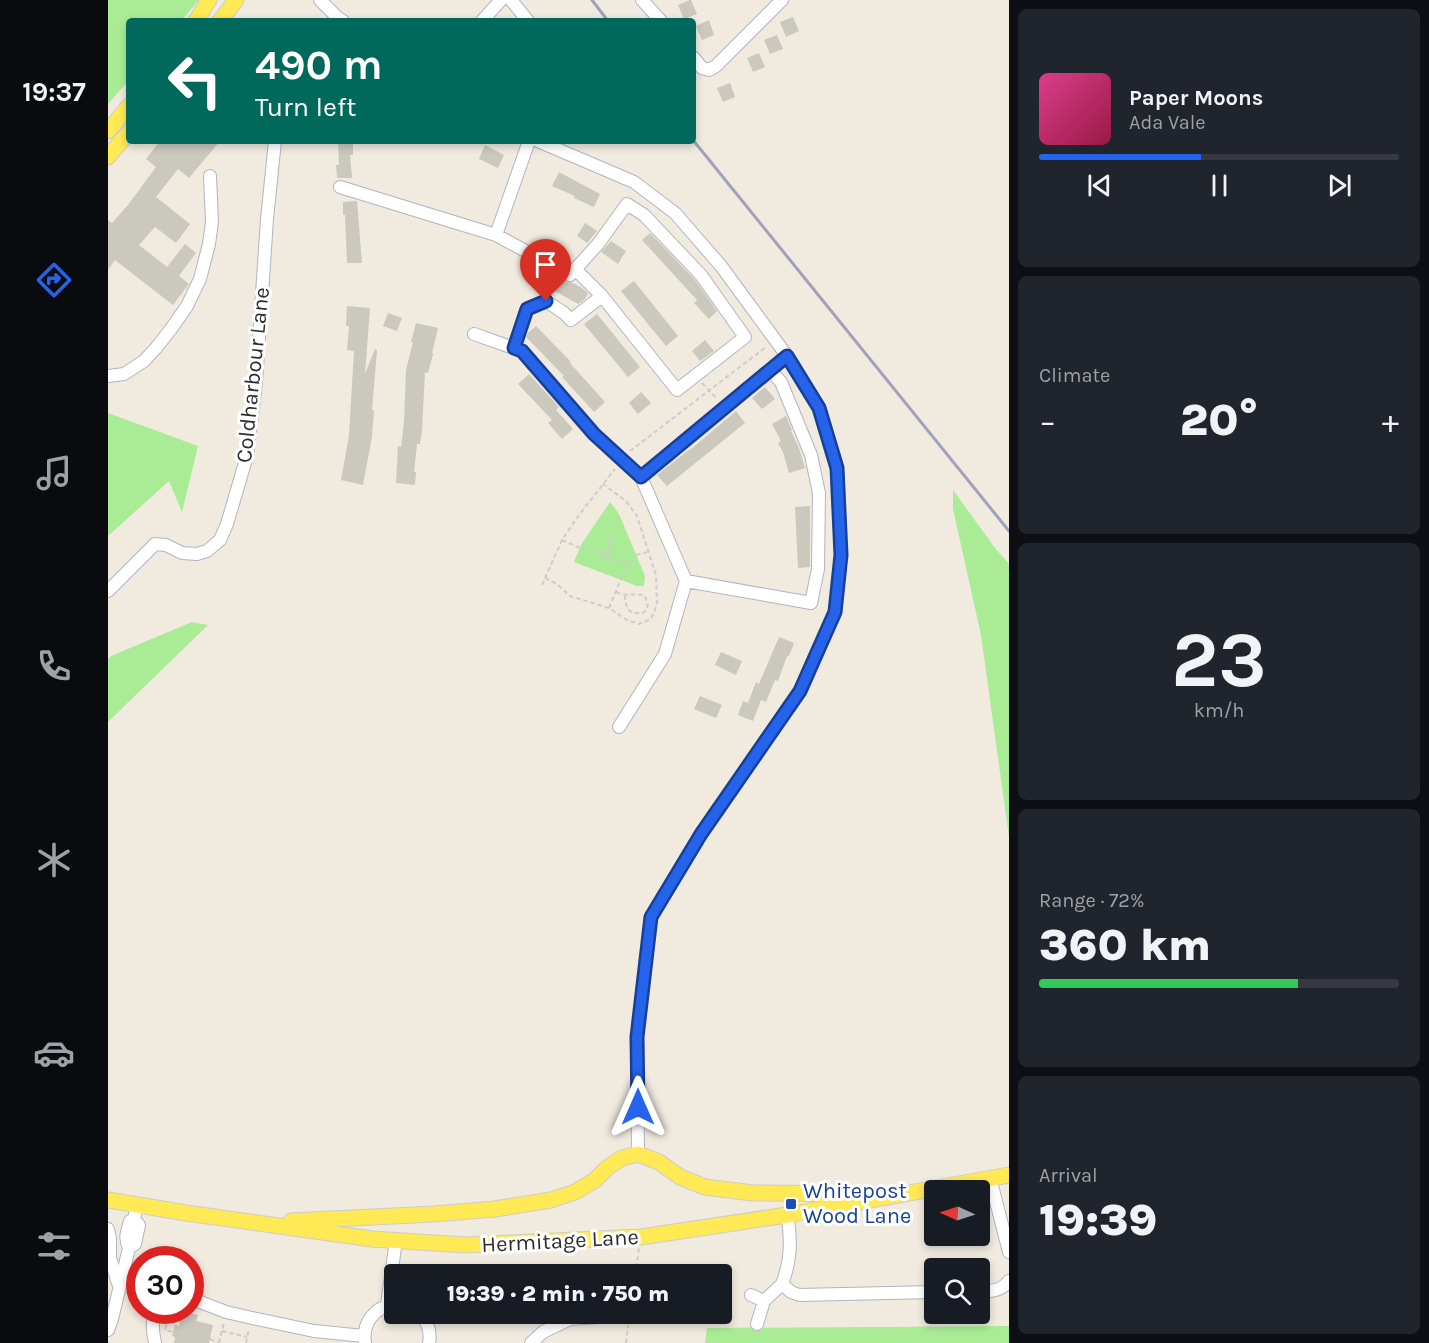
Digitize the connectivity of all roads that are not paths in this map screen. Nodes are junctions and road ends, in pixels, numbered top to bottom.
1 (209, 0) edge
2 (236, 0) edge
3 (320, 0) edge
4 (501, 0) edge
5 (511, 0) edge
6 (642, 0) edge
7 (782, 0) edge
8 (198, 18) edge
9 (222, 18) edge
10 (339, 18) edge
11 (485, 18) edge
12 (526, 18) edge
13 (658, 18) edge
14 (696, 61) edge
15 (126, 110) edge
16 (108, 131) edge
17 (126, 136) edge
18 (275, 144) edge
19 (528, 144) edge
20 (545, 144) edge
21 (108, 157) edge
22 (210, 176) dead end
23 (340, 187) dead end
24 (496, 235) junction
25 (573, 272) junction
26 (602, 296) junction
27 (474, 334) dead end
28 (514, 348) junction
29 (787, 356) junction
30 (770, 370) junction
31 (108, 376) edge
32 (641, 477) junction
33 (686, 581) junction
34 (108, 591) edge
35 (620, 727) dead end
36 (638, 1154) junction
37 (1009, 1175) edge
38 (990, 1178) junction
39 (901, 1194) junction
40 (108, 1200) edge
41 (136, 1212) junction
42 (787, 1215) junction
43 (258, 1223) junction
44 (109, 1235) edge
45 (396, 1240) junction
46 (1009, 1252) edge
47 (394, 1264) edge
48 (1009, 1281) edge
49 (120, 1283) junction
50 (126, 1283) edge
51 (782, 1284) junction
52 (990, 1291) edge
53 (924, 1292) edge
54 (751, 1295) dead end
55 (764, 1301) junction
56 (204, 1303) edge
57 (384, 1308) edge
58 (152, 1324) edge
59 (427, 1324) edge
60 (560, 1324) edge
61 (757, 1324) dead end
62 (108, 1330) edge
63 (314, 1337) edge
64 (364, 1340) edge
65 (155, 1342) edge
66 (429, 1343) edge
67 (531, 1343) edge

1 - 8 main road
2 - 9 main road
3 - 10 street
4 - 11 street
5 - 12 street
6 - 13 street
7 - 14 street
15 - 16 main road
17 - 21 main road
18 - 34 street, Coldharbour Lane
19 - 24 street
20 - 29 street
22 - 31 street
23 - 24 street
24 - 25 street
25 - 26 street
25 - 26 street
26 - 28 street
27 - 28 street
28 - 32 street
29 - 30 street
29 - 36 street
30 - 32 street
30 - 33 street
32 - 33 street
33 - 35 street
36 - 39 main road
36 - 43 main road
37 - 38 main road, Hermitage Lane
38 - 39 main road, Hermitage Lane
38 - 46 street
39 - 42 main road, Hermitage Lane
40 - 41 main road, Hermitage Lane
41 - 43 main road, Hermitage Lane
41 - 49 street
42 - 45 main road, Hermitage Lane
42 - 51 street
43 - 45 main road, Hermitage Lane
44 - 49 street
45 - 47 street
48 - 52 street
49 - 50 street
49 - 62 street
51 - 53 street
51 - 55 street
54 - 55 street
55 - 61 street
56 - 63 street
57 - 64 street
58 - 65 street
59 - 66 street
60 - 67 street
63 - 64 street

